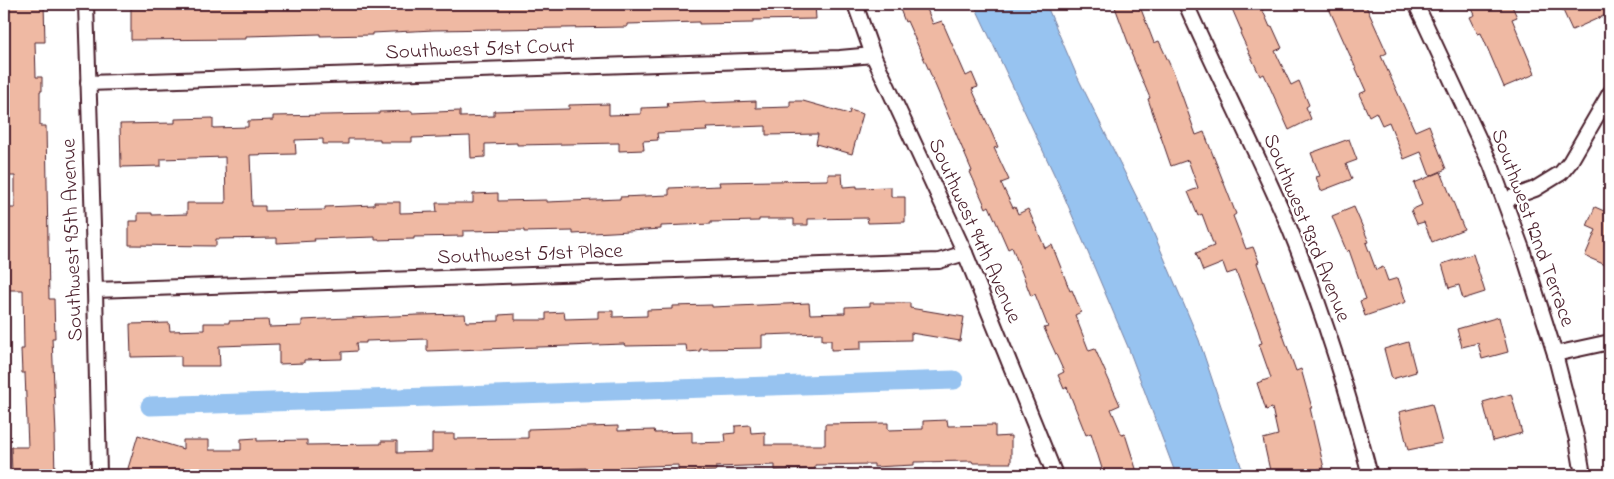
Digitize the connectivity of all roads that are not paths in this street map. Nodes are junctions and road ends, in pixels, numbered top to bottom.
1 (86, 4) edge
2 (854, 4) edge
3 (1186, 4) edge
4 (1416, 4) edge
5 (873, 55) junction
6 (88, 83) junction
7 (1610, 93) edge
8 (1505, 200) junction
9 (965, 253) junction
10 (96, 290) junction
11 (1610, 342) edge
12 (1555, 354) junction
13 (99, 475) edge
14 (1055, 475) edge
15 (1370, 475) edge
16 (1583, 475) edge

1 - 6 street, Southwest 95th Avenue
2 - 5 street, Southwest 94th Avenue
3 - 15 street, Southwest 93rd Avenue
4 - 8 street, Southwest 92nd Terrace
5 - 6 street, Southwest 51st Court
5 - 9 street, Southwest 94th Avenue
6 - 10 street, Southwest 95th Avenue
7 - 8 street
8 - 12 street, Southwest 92nd Terrace
9 - 10 street, Southwest 51st Place
9 - 14 street, Southwest 94th Avenue
10 - 13 street, Southwest 95th Avenue
11 - 12 street
12 - 16 street, Southwest 92nd Terrace

